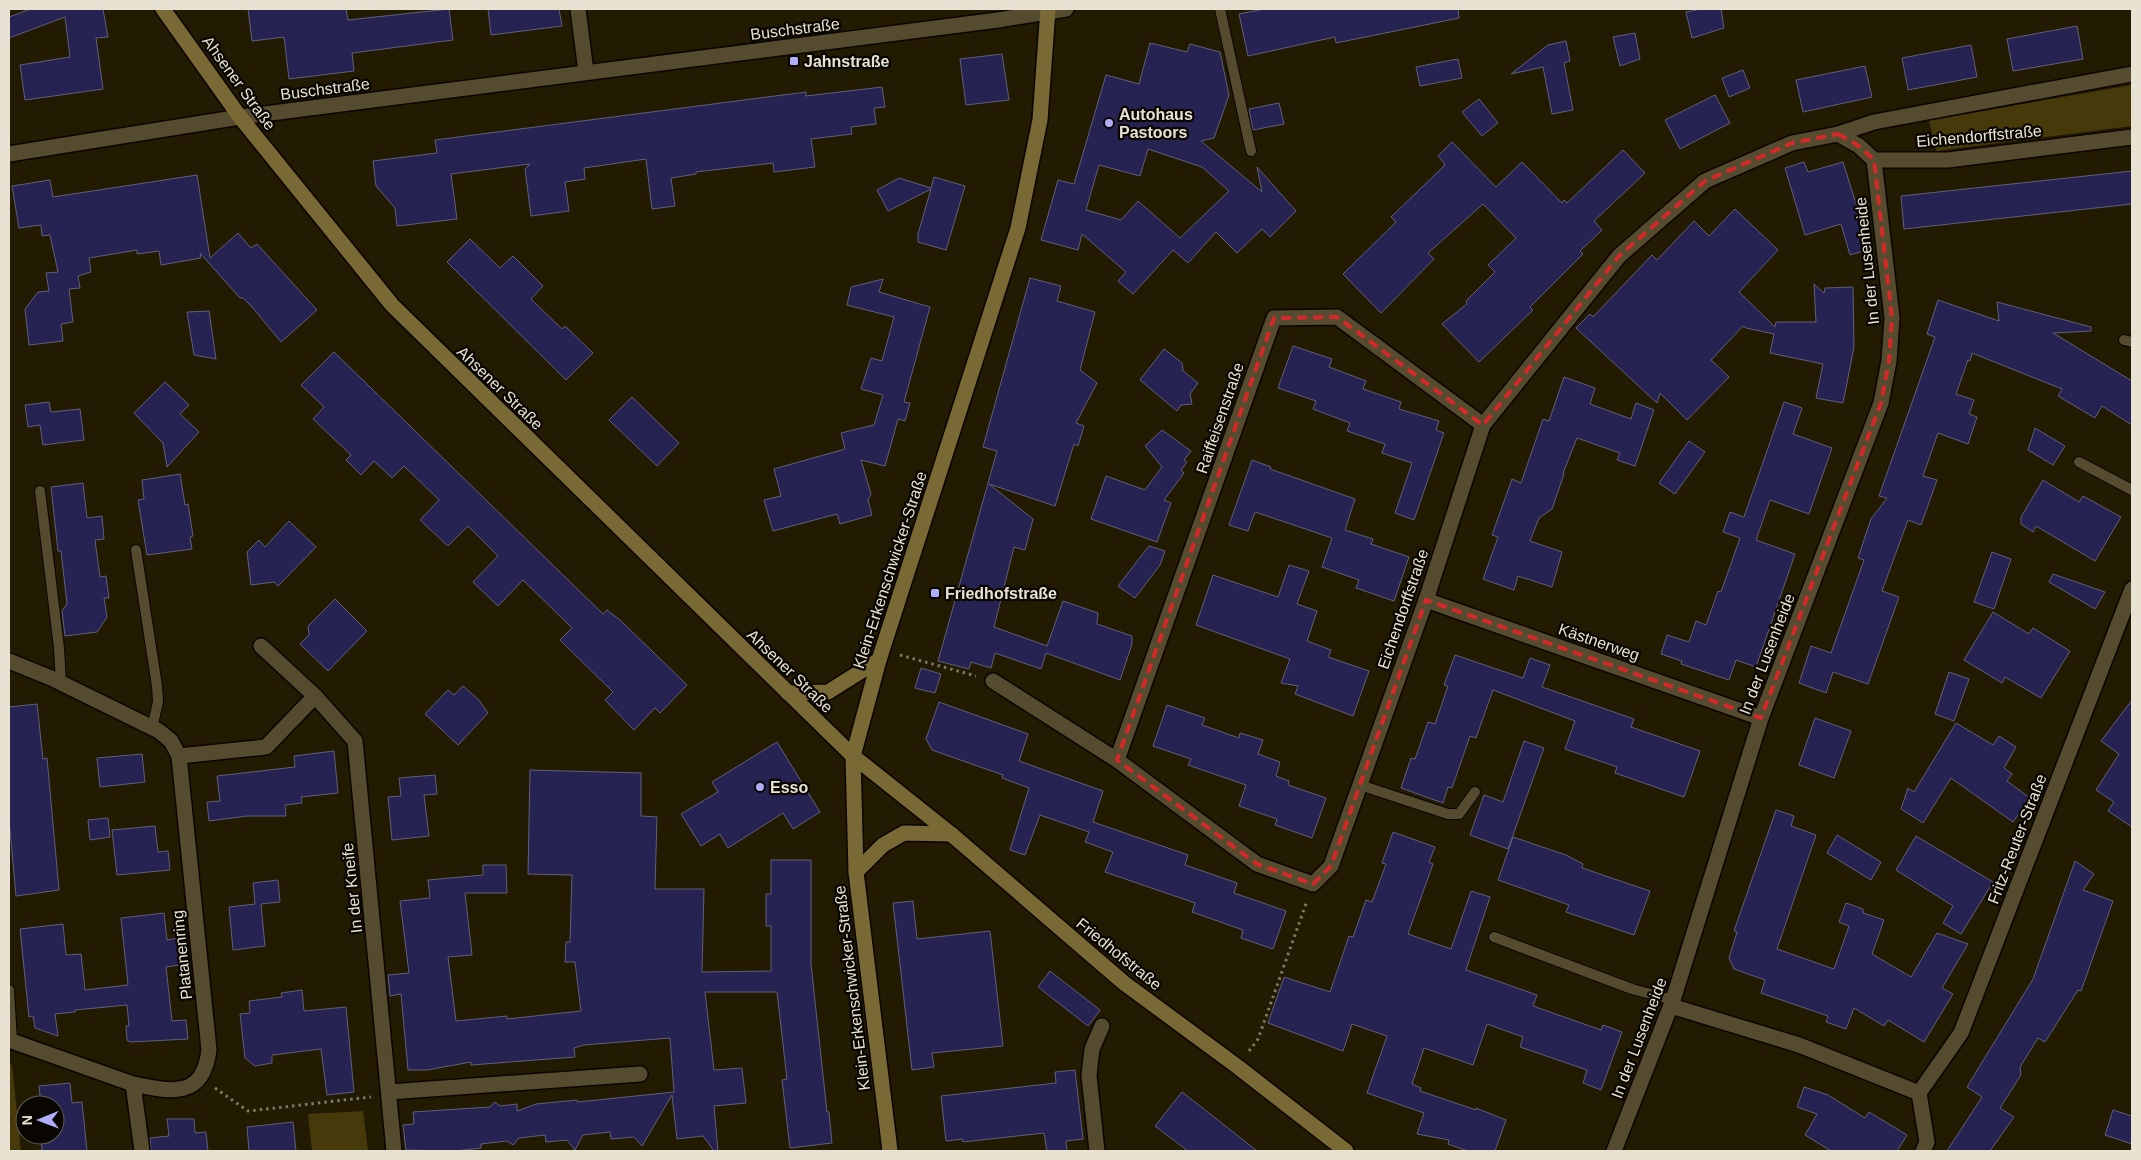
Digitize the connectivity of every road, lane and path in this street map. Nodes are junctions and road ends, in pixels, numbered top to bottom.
1 (164, 9) edge
2 (578, 9) edge
3 (1066, 9) edge
4 (1220, 9) edge
5 (1048, 10) edge
6 (586, 72) junction
7 (2132, 74) edge
8 (240, 117) junction
9 (1838, 134) junction
10 (2132, 137) edge
11 (1250, 151) dead end
12 (9, 154) edge
13 (1874, 160) junction
14 (1483, 425) junction
15 (2079, 462) dead end
16 (2132, 490) edge
17 (40, 491) dead end
18 (136, 550) dead end
19 (2132, 589) edge
20 (1426, 600) junction
21 (261, 646) dead end
22 (881, 655) junction
23 (9, 661) edge
24 (993, 681) joint
25 (61, 683) junction
26 (788, 693) junction
27 (315, 696) junction
28 (1761, 718) junction
29 (152, 728) junction
30 (179, 756) junction
31 (853, 756) junction
32 (1117, 760) junction
33 (1360, 785) junction
34 (1475, 792) dead end
35 (952, 834) junction
36 (856, 872) junction
37 (1313, 884) junction
38 (1494, 937) dead end
39 (9, 990) edge
40 (1672, 1003) junction
41 (1102, 1026) dead end
42 (10, 1041) edge
43 (1238, 1068) junction
44 (640, 1074) dead end
45 (199, 1079) junction
46 (133, 1084) junction
47 (389, 1092) junction
48 (1919, 1093) junction
49 (142, 1151) edge
50 (394, 1151) edge
51 (890, 1151) edge
52 (1098, 1151) edge
53 (1346, 1151) edge
54 (1614, 1151) edge
55 (1924, 1151) edge

1 - 8 main road, Ahsener Straße
2 - 6 street
3 - 5 street, Buschstraße
4 - 11 lane
5 - 6 street, Buschstraße
5 - 22 main road, Klein-Erkenschwicker-Straße
6 - 8 street, Buschstraße
7 - 9 street, Eichendorffstraße
8 - 12 street, Buschstraße
8 - 26 main road, Ahsener Straße
9 - 13 street
9 - 14 street, Eichendorffstraße
10 - 13 street, Eichendorffstraße
13 - 28 street, In der Lusenheide
14 - 20 street, Eichendorffstraße
14 - 32 street, Raiffeisenstraße
15 - 16 lane
17 - 25 lane
18 - 29 lane
19 - 48 street, Fritz-Reuter-Straße
20 - 28 street, Kästnerweg
20 - 33 street, Eichendorffstraße
21 - 27 street
22 - 24 path
22 - 26 main road
22 - 31 main road, Klein-Erkenschwicker-Straße
23 - 25 street
24 - 32 street
25 - 29 street
26 - 31 main road, Ahsener Straße
27 - 30 street
27 - 47 street, In der Kneife
28 - 40 street, In der Lusenheide
29 - 30 street
30 - 45 street, Platanenring
31 - 35 main road, Friedhofstraße
31 - 36 main road, Klein-Erkenschwicker-Straße
32 - 37 street
33 - 34 lane
33 - 37 street, Eichendorffstraße
35 - 36 main road
35 - 43 main road, Friedhofstraße
36 - 51 main road, Klein-Erkenschwicker-Straße
37 - 43 path
38 - 40 lane
39 - 42 lane
40 - 48 street
40 - 54 street, In der Lusenheide
41 - 52 street
42 - 46 street
43 - 53 main road, Friedhofstraße
44 - 47 street
45 - 46 street
45 - 47 path
46 - 49 street
47 - 50 street, In der Kneife
48 - 55 street

